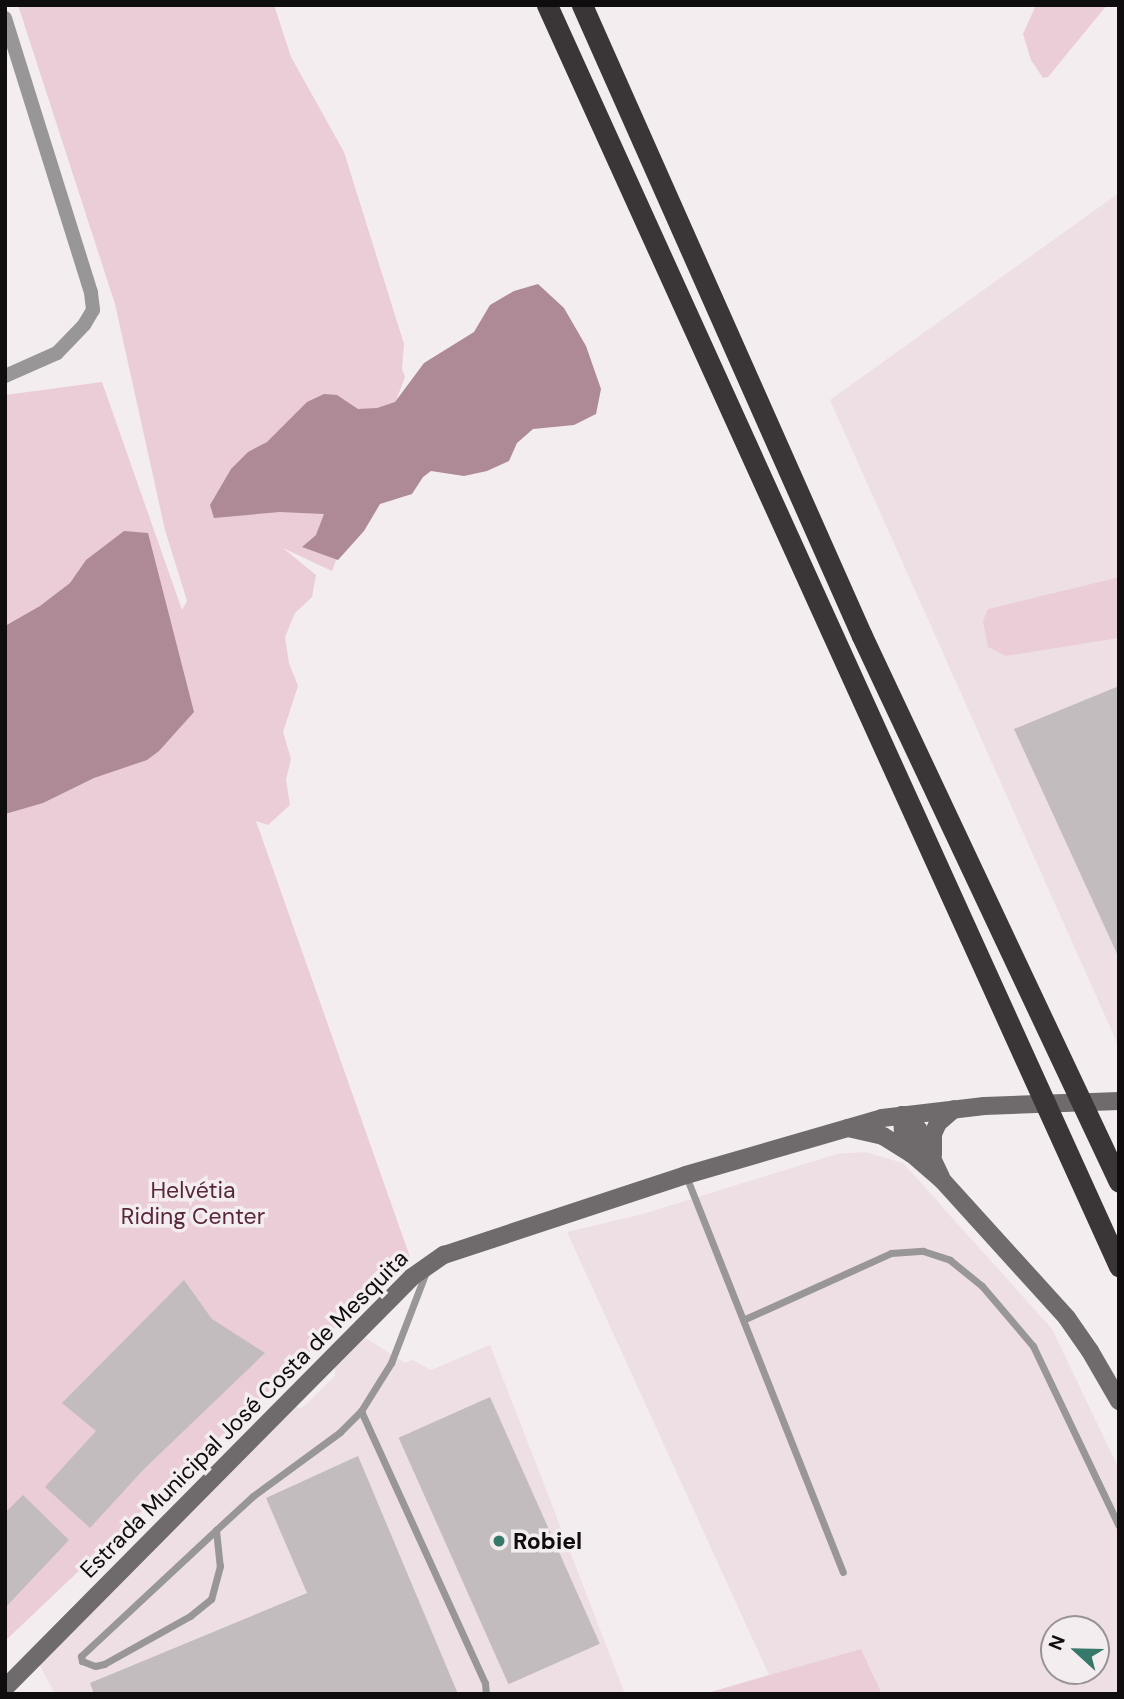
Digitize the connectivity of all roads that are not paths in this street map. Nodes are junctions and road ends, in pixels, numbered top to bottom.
1 (547, 5) edge
2 (582, 5) edge
3 (5, 18) edge
4 (5, 376) edge
5 (1119, 1101) edge
6 (954, 1109) junction
7 (902, 1115) junction
8 (845, 1127) junction
9 (912, 1154) junction
10 (934, 1158) junction
11 (686, 1175) junction
12 (942, 1180) junction
13 (1119, 1182) edge
14 (429, 1264) junction
15 (1119, 1266) edge
16 (745, 1319) junction
17 (1119, 1401) edge
18 (361, 1411) junction
19 (1119, 1526) edge
20 (216, 1530) junction
21 (843, 1572) dead end
22 (25, 1668) junction
23 (5, 1688) edge
24 (19, 1694) edge
25 (486, 1694) edge

1 - 15 highway
2 - 13 highway
3 - 4 street
5 - 6 main road, Estrada Municipal José Costa de Mesquita
6 - 7 main road, Estrada Municipal José Costa de Mesquita
6 - 10 main road
7 - 8 main road, Estrada Municipal José Costa de Mesquita
7 - 9 main road
7 - 10 main road
8 - 9 main road
8 - 11 main road, Estrada Municipal José Costa de Mesquita
9 - 12 main road
10 - 12 main road
11 - 14 main road, Estrada Municipal José Costa de Mesquita
11 - 16 lane
12 - 17 main road
14 - 18 lane
14 - 22 main road, Estrada Municipal José Costa de Mesquita
16 - 19 lane
16 - 21 lane
18 - 20 lane
18 - 25 lane
20 - 20 lane
22 - 23 main road, Estrada Municipal José Costa de Mesquita
22 - 24 main road

